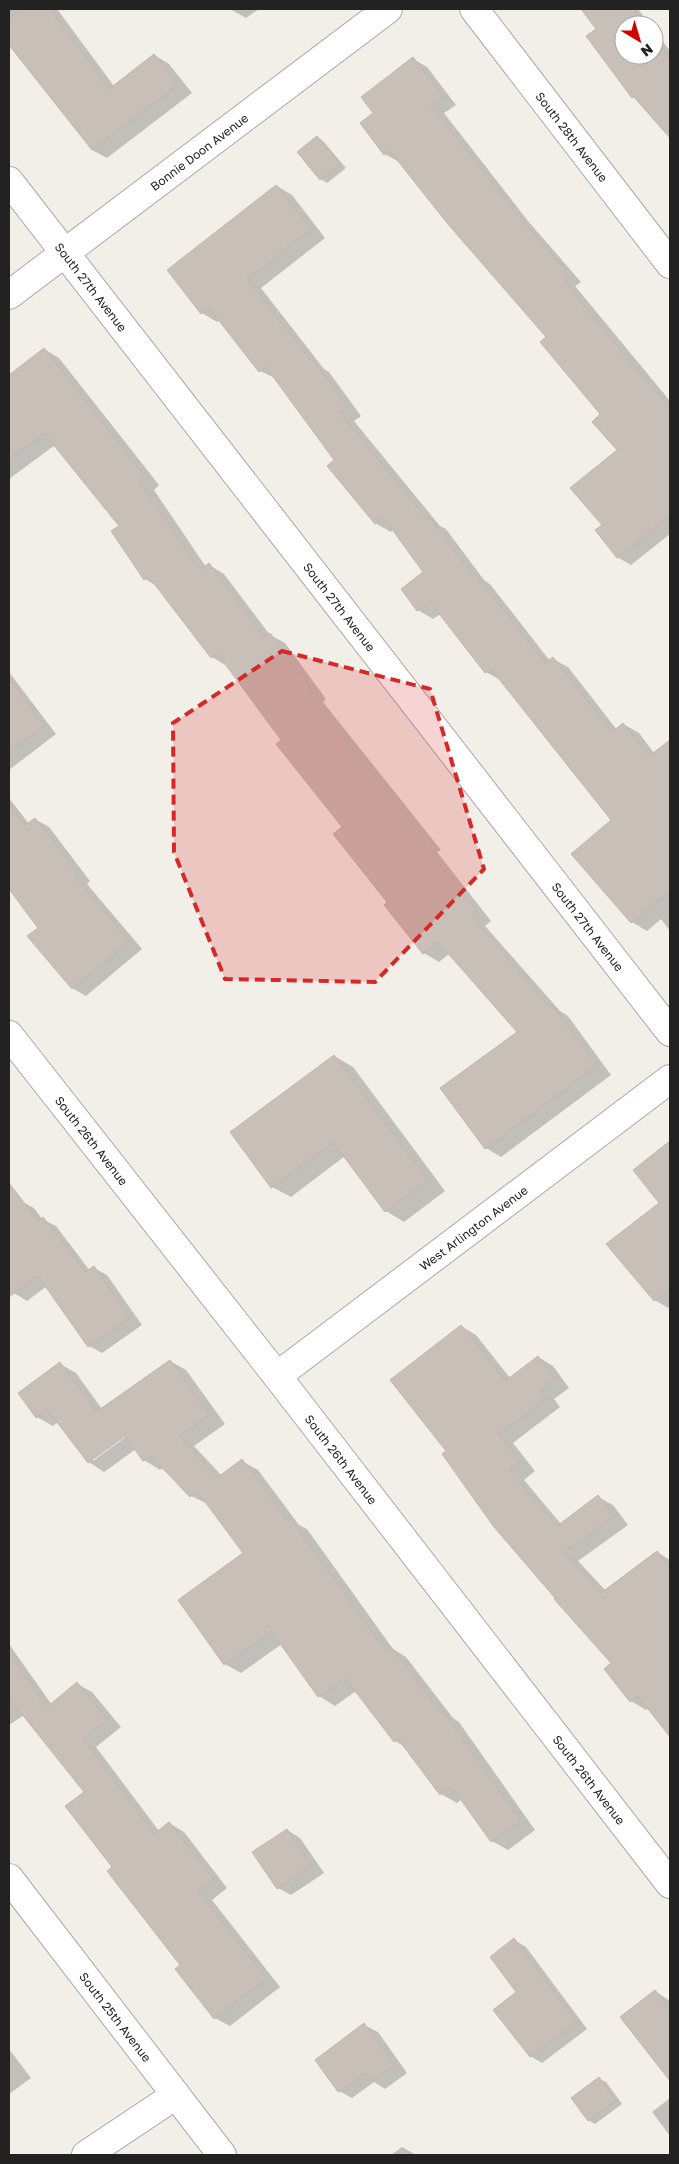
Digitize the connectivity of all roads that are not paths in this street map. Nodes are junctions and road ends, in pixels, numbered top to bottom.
1 (388, 9) edge
2 (474, 9) edge
3 (9, 181) edge
4 (66, 252) junction
5 (670, 264) edge
6 (9, 295) edge
7 (670, 1032) edge
8 (9, 1035) edge
9 (670, 1079) edge
10 (277, 1376) junction
11 (9, 1878) edge
12 (670, 1884) edge
13 (176, 2095) junction
14 (86, 2155) edge
15 (222, 2155) edge

1 - 4 street, Bonnie Doon Avenue
2 - 5 street, South 28th Avenue
3 - 4 street, South 27th Avenue
4 - 6 street, Bonnie Doon Avenue
4 - 7 street, South 27th Avenue
8 - 10 street, South 26th Avenue
9 - 10 street, West Arlington Avenue
10 - 12 street, South 26th Avenue
11 - 13 street, South 25th Avenue
13 - 14 street
13 - 15 street, South 25th Avenue

